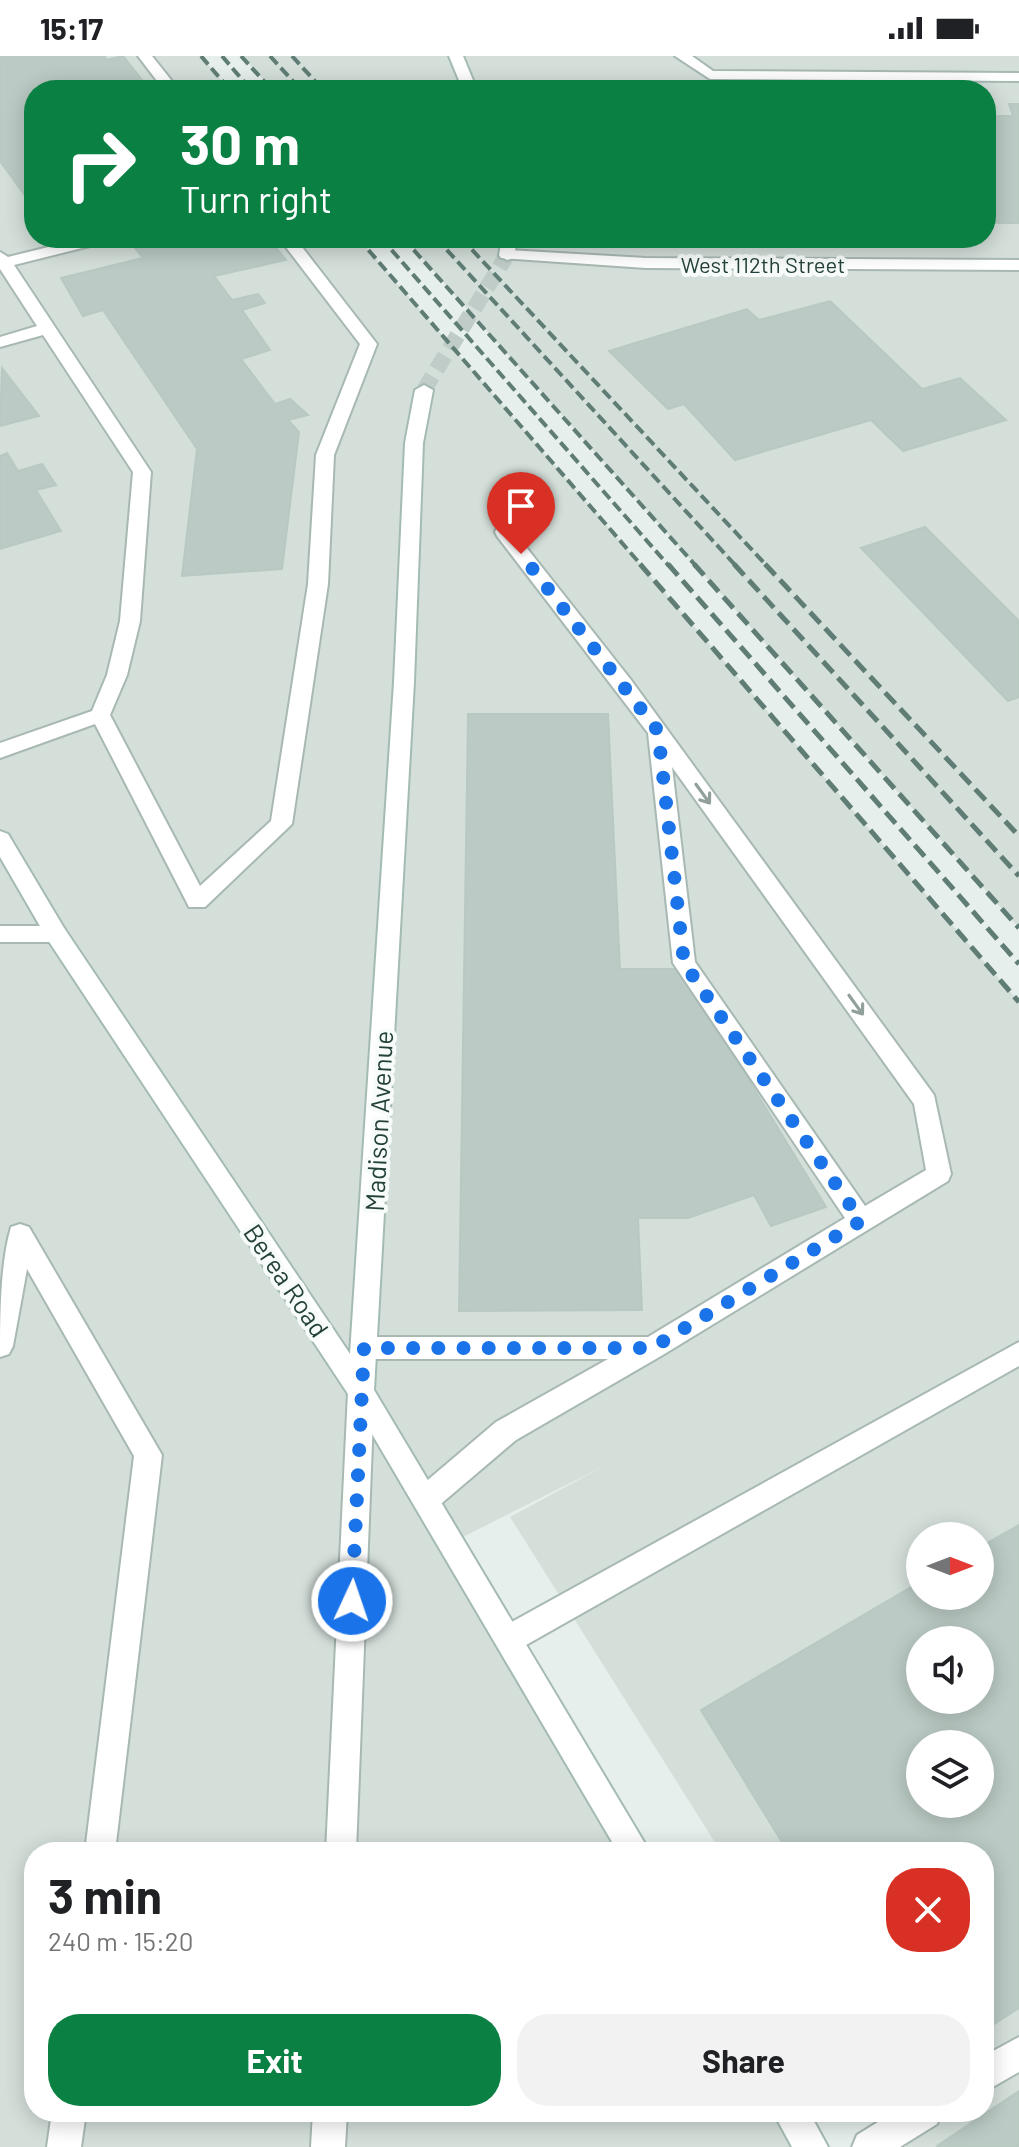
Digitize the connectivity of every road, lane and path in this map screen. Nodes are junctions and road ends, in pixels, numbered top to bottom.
1 (145, 56) edge
2 (456, 56) edge
3 (682, 56) edge
4 (1019, 77) edge
5 (164, 80) edge
6 (466, 80) edge
7 (59, 248) edge
8 (295, 248) edge
9 (518, 248) edge
10 (1, 261) edge
11 (1019, 265) edge
12 (47, 328) junction
13 (0, 342) edge
14 (424, 390) tunnel mouth
15 (504, 532) dead end
16 (100, 715) junction
17 (658, 731) junction
18 (0, 751) edge
19 (0, 839) edge
20 (0, 934) edge
21 (56, 934) junction
22 (861, 1221) junction
23 (0, 1346) edge
24 (364, 1348) junction
25 (652, 1348) junction
26 (1019, 1353) edge
27 (361, 1392) junction
28 (426, 1499) junction
29 (509, 1639) junction
30 (101, 1842) edge
31 (341, 1842) edge
32 (629, 1842) edge
33 (1019, 2053) edge
34 (994, 2069) edge
35 (68, 2122) edge
36 (329, 2122) edge
37 (796, 2122) edge
38 (909, 2122) edge
39 (64, 2147) edge
40 (328, 2147) edge
41 (811, 2147) edge
42 (869, 2147) edge

1 - 5 main road
2 - 6 main road
3 - 4 main road
7 - 10 main road
8 - 16 main road
9 - 11 main road, West 112th Street
10 - 12 main road
12 - 13 main road
12 - 16 main road
14 - 24 main road, Madison Avenue
15 - 17 main road
16 - 18 main road
17 - 22 main road
17 -> 22 main road
19 - 21 main road, Berea Road
20 - 21 main road
21 - 27 main road, Berea Road
22 - 25 main road
23 - 30 main road
24 - 25 main road
24 - 27 main road, Madison Avenue
25 - 28 main road
26 - 29 main road
27 - 28 main road, Berea Road
27 - 31 main road, Madison Avenue
28 - 29 main road, Berea Road
29 - 32 main road, Berea Road
33 - 34 main road
35 - 39 main road
36 - 40 main road
37 - 41 main road
38 - 42 main road

